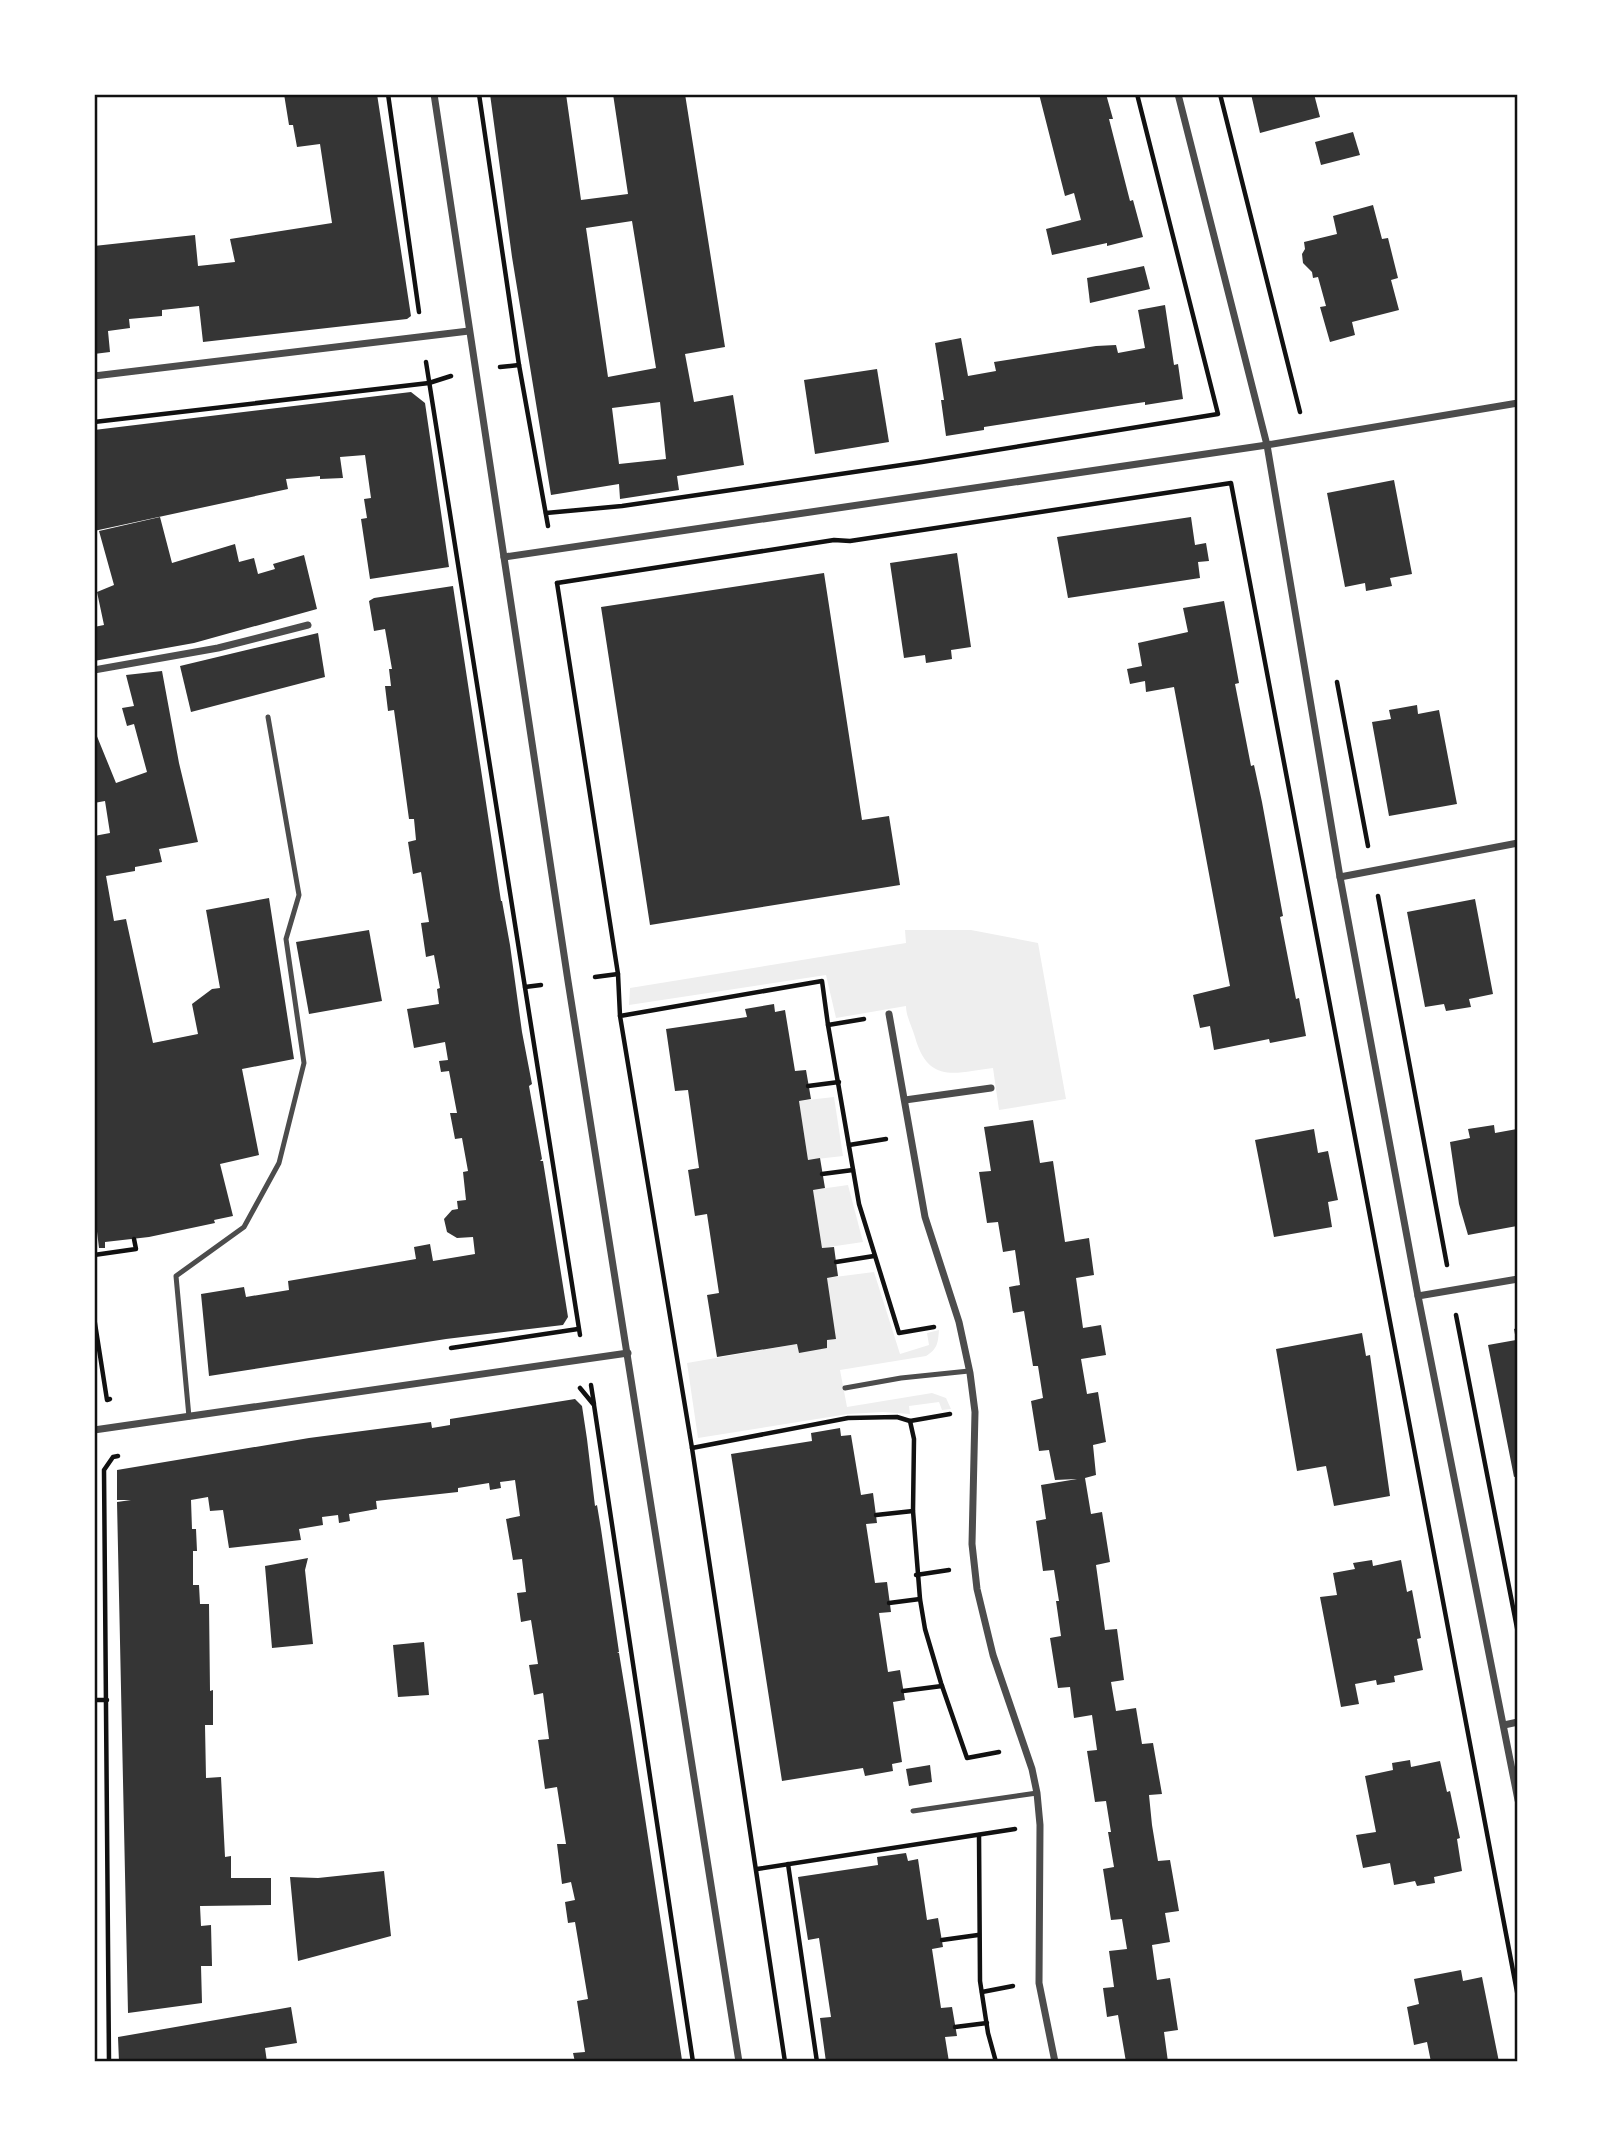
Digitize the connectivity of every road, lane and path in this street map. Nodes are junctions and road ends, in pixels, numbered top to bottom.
1 (388, 94) edge
2 (434, 94) edge
3 (1137, 94) edge
4 (1178, 94) edge
5 (469, 331) junction
6 (423, 337) junction
7 (94, 376) edge
8 (429, 383) junction
9 (1517, 403) edge
10 (94, 422) edge
11 (1267, 445) junction
12 (546, 513) dead end
13 (504, 557) junction
14 (557, 583) dead end
15 (308, 625) dead end
16 (94, 670) edge
17 (268, 717) dead end
18 (1517, 843) edge
19 (1340, 877) junction
20 (889, 1014) joint
21 (828, 1025) junction
22 (839, 1082) junction
23 (808, 1086) dead end
24 (991, 1088) dead end
25 (905, 1100) junction
26 (887, 1139) dead end
27 (849, 1145) junction
28 (853, 1170) junction
29 (822, 1174) dead end
30 (134, 1239) dead end
31 (94, 1255) edge
32 (874, 1256) junction
33 (836, 1262) dead end
34 (1517, 1279) edge
35 (1418, 1296) junction
36 (94, 1317) edge
37 (959, 1322) junction
38 (578, 1329) junction
39 (443, 1349) dead end
40 (628, 1353) junction
41 (587, 1359) junction
42 (969, 1371) junction
43 (845, 1388) dead end
44 (568, 1390) dead end
45 (121, 1398) dead end
46 (594, 1405) junction
47 (975, 1412) junction
48 (188, 1417) junction
49 (910, 1421) junction
50 (94, 1430) edge
51 (692, 1448) junction
52 (126, 1454) dead end
53 (914, 1511) junction
54 (876, 1515) dead end
55 (920, 1599) junction
56 (889, 1603) dead end
57 (942, 1686) junction
58 (903, 1691) dead end
59 (94, 1700) edge
60 (107, 1700) junction
61 (1517, 1722) edge
62 (1504, 1725) junction
63 (1025, 1748) junction
64 (1037, 1793) junction
65 (1517, 1800) edge
66 (913, 1811) dead end
67 (1040, 1825) junction
68 (979, 1835) junction
69 (788, 1864) junction
70 (757, 1869) junction
71 (978, 1935) junction
72 (942, 1940) dead end
73 (1517, 1997) edge
74 (987, 2023) junction
75 (956, 2027) dead end
76 (109, 2062) edge
77 (693, 2062) edge
78 (739, 2062) edge
79 (785, 2062) edge
80 (817, 2062) edge
81 (996, 2062) edge
82 (1055, 2062) edge

1 - 6 path
2 - 5 street
3 - 12 path
4 - 11 street
5 - 6 street
5 - 13 street
6 - 7 street
6 - 8 path
8 - 10 path
8 - 38 path
9 - 11 street
11 - 13 street
11 - 19 street
13 - 40 street
14 - 73 path
15 - 16 street
17 - 48 lane
18 - 19 street
19 - 35 street
20 - 21 path
20 - 25 street
21 - 22 path
21 - 51 path
22 - 23 path
22 - 27 path
24 - 25 street
25 - 37 street
26 - 27 path
27 - 28 path
28 - 29 path
28 - 32 path
30 - 31 path
32 - 33 path
32 - 37 path
34 - 35 street
35 - 62 street
36 - 45 path
37 - 42 street
38 - 39 path
38 - 41 path
40 - 41 street
40 - 78 street
41 - 46 path
41 - 48 street
42 - 43 lane
42 - 47 street
44 - 46 path
46 - 77 path
47 - 49 path
47 - 63 street
48 - 50 street
49 - 51 path
49 - 53 path
51 - 70 path
52 - 60 path
53 - 54 path
53 - 55 path
55 - 56 path
55 - 57 path
57 - 58 path
57 - 63 path
59 - 60 path
60 - 76 path
61 - 62 street
62 - 65 street
63 - 64 street
64 - 66 lane
64 - 67 street
67 - 68 path
67 - 82 street
68 - 69 path
68 - 71 path
69 - 70 path
69 - 80 path
70 - 79 path
71 - 72 path
71 - 74 path
74 - 75 path
74 - 81 path

